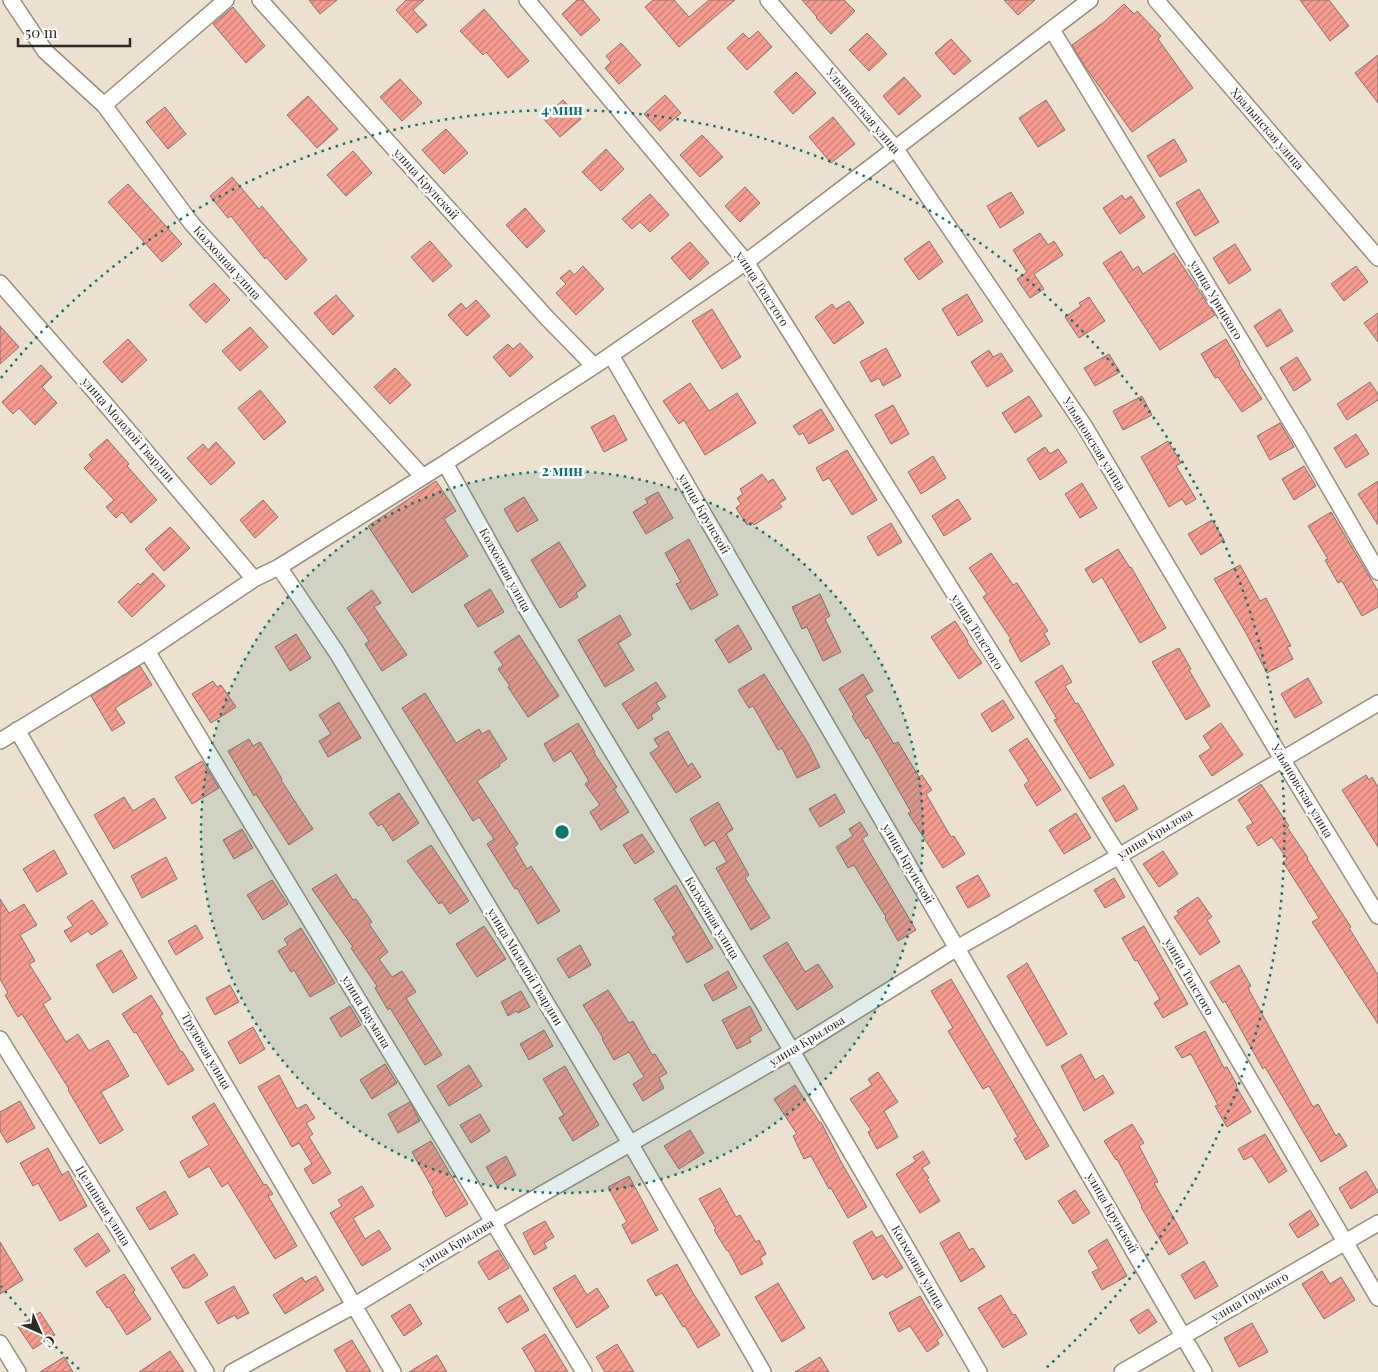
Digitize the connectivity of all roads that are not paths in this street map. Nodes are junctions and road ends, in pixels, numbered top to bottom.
1 (11, 0) edge
2 (226, 0) edge
3 (260, 0) edge
4 (527, 0) edge
5 (768, 0) edge
6 (1090, 0) edge
7 (1156, 0) edge
8 (1052, 30) junction
9 (104, 105) junction
10 (895, 148) junction
11 (1378, 258) edge
12 (746, 262) junction
13 (0, 283) edge
14 (611, 355) junction
15 (594, 366) junction
16 (445, 463) junction
17 (423, 477) junction
18 (279, 567) junction
19 (1378, 572) edge
20 (254, 579) junction
21 (147, 651) junction
22 (1378, 703) edge
23 (17, 730) junction
24 (0, 741) edge
25 (1282, 759) junction
26 (1119, 856) junction
27 (1378, 916) edge
28 (957, 948) junction
29 (0, 1040) edge
30 (792, 1051) junction
31 (630, 1143) junction
32 (493, 1222) junction
33 (1378, 1223) edge
34 (1345, 1242) junction
35 (1378, 1298) edge
36 (355, 1305) junction
37 (1184, 1336) junction
38 (0, 1344) edge
39 (18, 1372) edge
40 (206, 1372) edge
41 (232, 1372) edge
42 (393, 1372) edge
43 (584, 1372) edge
44 (763, 1372) edge
45 (979, 1372) edge
46 (1122, 1372) edge
47 (1204, 1372) edge

1 - 9 street, Колхозная улица
2 - 9 street
3 - 15 street, улица Крупской
4 - 12 street, улица Толстого
5 - 10 street, Ульяновская улица
6 - 8 street
7 - 11 street, Хвалынская улица
8 - 10 street
8 - 19 street, улица Урицкого
9 - 17 street, Колхозная улица
10 - 12 street
10 - 25 street, Ульяновская улица
12 - 14 street
12 - 26 street, улица Толстого
13 - 20 street, улица Молодой Гвардии
14 - 15 street
14 - 28 street, улица Крупской
15 - 16 street
16 - 17 street
16 - 30 street, Колхозная улица
17 - 18 street
18 - 20 street
18 - 31 street, улица Молодой Гвардии
20 - 21 street
21 - 23 street
21 - 32 street, улица Баумана
22 - 25 street, улица Крылова
23 - 24 street
23 - 36 street, Трудовая улица
25 - 26 street, улица Крылова
25 - 27 street, Ульяновская улица
26 - 28 street, улица Крылова
26 - 34 street, улица Толстого
28 - 30 street, улица Крылова
28 - 37 street, улица Крупской
29 - 40 street, Целинная улица
30 - 31 street, улица Крылова
30 - 45 street, Колхозная улица
31 - 32 street, улица Крылова
31 - 44 street, улица Молодой Гвардии
32 - 36 street, улица Крылова
32 - 43 street, улица Баумана
33 - 34 street, улица Горького
34 - 35 street, улица Толстого
34 - 37 street, улица Горького
36 - 41 street, улица Крылова
36 - 42 street, Трудовая улица
37 - 46 street, улица Горького
37 - 47 street, улица Крупской
38 - 39 street

